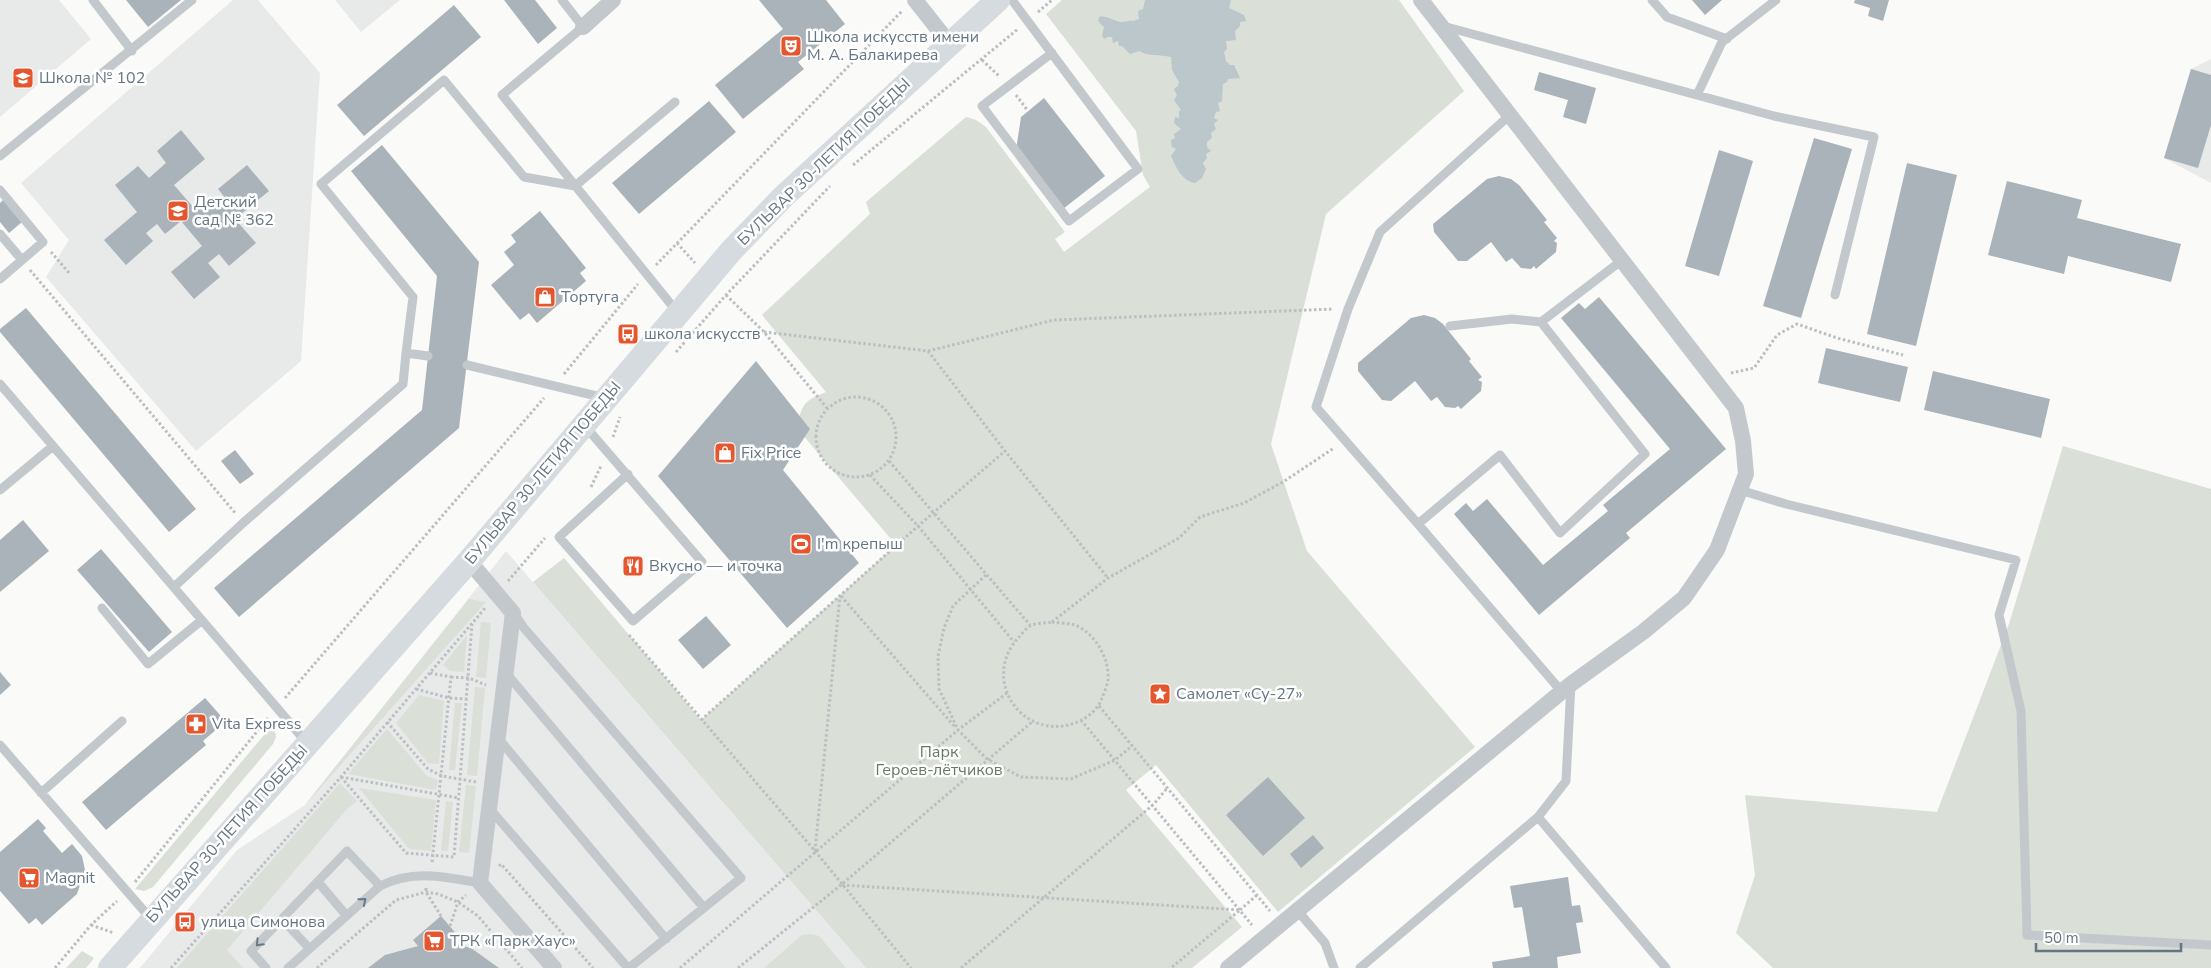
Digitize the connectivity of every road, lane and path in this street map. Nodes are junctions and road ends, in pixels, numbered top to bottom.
1 (93, 0) edge
2 (192, 0) edge
3 (562, 0) edge
4 (613, 0) edge
5 (998, 0) edge
6 (1012, 0) edge
7 (1052, 0) edge
8 (1421, 0) edge
9 (1652, 0) edge
10 (1776, 0) edge
11 (911, 3) edge
12 (1028, 21) junction
13 (1438, 24) junction
14 (583, 27) junction
15 (1727, 38) junction
16 (949, 43) junction
17 (132, 51) junction
18 (1052, 53) junction
19 (1697, 95) junction
20 (676, 102) dead end
21 (1511, 114) junction
22 (0, 156) edge
23 (847, 170) dead end
24 (832, 183) dead end
25 (575, 186) junction
26 (0, 190) edge
27 (0, 234) edge
28 (43, 242) junction
29 (22, 260) junction
30 (1621, 261) junction
31 (70, 274) dead end
32 (647, 274) junction
33 (0, 279) edge
34 (1835, 295) dead end
35 (1348, 308) junction
36 (678, 313) junction
37 (1541, 322) junction
38 (1450, 326) dead end
39 (764, 332) junction
40 (928, 351) junction
41 (406, 353) junction
42 (1903, 355) dead end
43 (428, 356) dead end
44 (467, 365) dead end
45 (1711, 377) junction
46 (0, 384) edge
47 (553, 388) junction
48 (605, 398) junction
49 (826, 408) junction
50 (583, 424) junction
51 (1344, 440) junction
52 (53, 446) junction
53 (1005, 451) junction
54 (889, 461) junction
55 (628, 474) junction
56 (870, 475) junction
57 (0, 490) edge
58 (1740, 490) junction
59 (933, 512) junction
60 (243, 522) junction
61 (1418, 524) junction
62 (918, 526) junction
63 (546, 537) dead end
64 (552, 544) dead end
65 (469, 561) junction
66 (986, 575) junction
67 (1108, 578) junction
68 (174, 587) junction
69 (970, 588) junction
70 (840, 595) junction
71 (102, 608) dead end
72 (513, 613) junction
73 (202, 620) junction
74 (1052, 622) junction
75 (1030, 625) junction
76 (626, 632) dead end
77 (1014, 642) junction
78 (506, 672) junction
79 (430, 673) junction
80 (451, 677) junction
81 (469, 678) junction
82 (1567, 688) junction
83 (416, 689) junction
84 (504, 692) junction
85 (1007, 693) junction
86 (449, 698) junction
87 (467, 699) junction
88 (1099, 706) junction
89 (277, 708) junction
90 (701, 720) junction
91 (1082, 720) junction
92 (122, 721) dead end
93 (387, 722) junction
94 (1032, 722) junction
95 (958, 730) junction
96 (498, 738) junction
97 (308, 744) junction
98 (0, 745) edge
99 (1132, 746) junction
100 (987, 759) junction
101 (1115, 760) junction
102 (442, 776) junction
103 (341, 777) junction
104 (461, 778) junction
105 (492, 786) junction
106 (1168, 787) junction
107 (41, 793) junction
108 (440, 796) junction
109 (459, 798) junction
110 (1154, 804) junction
111 (489, 808) junction
112 (1538, 817) junction
113 (815, 851) junction
114 (434, 856) junction
115 (428, 876) junction
116 (318, 882) junction
117 (480, 882) junction
118 (841, 884) junction
119 (380, 886) junction
120 (128, 892) junction
121 (426, 892) junction
122 (1257, 895) junction
123 (1043, 896) junction
124 (458, 902) junction
125 (704, 908) junction
126 (1240, 910) junction
127 (1297, 910) junction
128 (346, 915) junction
129 (441, 916) dead end
130 (282, 918) junction
131 (151, 920) junction
132 (1280, 923) junction
133 (91, 924) junction
134 (450, 926) dead end
135 (115, 934) dead end
136 (1263, 937) junction
137 (666, 939) junction
138 (2211, 945) edge
139 (309, 948) junction
140 (55, 968) edge
141 (110, 968) edge
142 (171, 968) edge
143 (266, 968) edge
144 (288, 968) edge
145 (317, 968) edge
146 (522, 968) edge
147 (554, 968) edge
148 (593, 968) edge
149 (629, 968) edge
150 (680, 968) edge
151 (738, 968) edge
152 (911, 968) edge
153 (961, 968) edge
154 (1171, 968) edge
155 (1228, 968) edge
156 (1334, 968) edge
157 (1360, 968) edge
158 (1666, 968) edge

1 - 17 lane
2 - 17 lane
3 - 14 lane
4 - 14 street
5 - 16 main road, БУЛЬВАР 30-ЛЕТИЯ ПОБЕДЫ
6 - 12 lane
7 - 12 path
8 - 13 street
9 - 15 lane
10 - 15 lane
11 - 16 street
11 - 32 path
12 - 18 lane
12 - 23 path
13 - 19 lane
13 - 21 street
14 - 25 lane
15 - 19 lane
16 - 36 main road, БУЛЬВАР 30-ЛЕТИЯ ПОБЕДЫ
17 - 22 lane
18 - 18 lane
19 - 34 lane
20 - 25 lane
21 - 30 street
21 - 35 lane
24 - 39 path
25 - 32 lane
25 - 41 lane
26 - 28 lane
27 - 29 lane
28 - 29 lane
28 - 31 path
29 - 33 lane
29 - 60 path
30 - 37 lane
30 - 45 street
32 - 36 lane
32 - 47 path
35 - 40 path
35 - 51 lane
36 - 48 main road, БУЛЬВАР 30-ЛЕТИЯ ПОБЕДЫ
37 - 38 lane
37 - 61 lane
39 - 40 path
39 - 49 path
40 - 53 path
41 - 43 lane
41 - 60 lane
42 - 45 path
44 - 47 lane
45 - 58 street
46 - 52 lane
47 - 48 lane
47 - 89 path
48 - 50 main road, БУЛЬВАР 30-ЛЕТИЯ ПОБЕДЫ
49 - 54 path
49 - 56 path
50 - 55 lane
50 - 65 main road, БУЛЬВАР 30-ЛЕТИЯ ПОБЕДЫ
51 - 61 lane
51 - 67 path
52 - 57 lane
52 - 68 lane
53 - 59 path
53 - 67 path
54 - 56 path
54 - 59 path
55 - 55 lane
56 - 62 path
58 - 82 street
58 - 138 lane
59 - 62 path
59 - 66 path
60 - 68 lane
61 - 82 lane
62 - 69 path
62 - 70 path
63 - 64 path
65 - 72 street
65 - 97 main road, БУЛЬВАР 30-ЛЕТИЯ ПОБЕДЫ
66 - 69 path
66 - 75 path
67 - 74 path
68 - 73 lane
69 - 77 path
69 - 95 path
70 - 90 path
70 - 95 path
70 - 113 path
71 - 73 lane
72 - 78 street
72 - 125 lane
73 - 89 lane
74 - 75 path
74 - 88 path
75 - 77 path
76 - 90 path
77 - 85 path
78 - 84 street
78 - 125 lane
79 - 80 path
79 - 81 path
79 - 83 path
80 - 81 path
80 - 86 path
81 - 84 path
81 - 87 path
82 - 112 lane
82 - 127 street
83 - 86 path
83 - 93 path
84 - 96 street
85 - 94 path
85 - 95 path
86 - 87 path
86 - 102 path
87 - 104 path
88 - 91 path
88 - 99 path
89 - 97 lane
89 - 120 path
90 - 113 path
91 - 94 path
91 - 101 path
92 - 107 lane
93 - 102 path
93 - 103 path
94 - 100 path
95 - 100 path
95 - 113 path
96 - 105 street
96 - 137 lane
97 - 131 main road, БУЛЬВАР 30-ЛЕТИЯ ПОБЕДЫ
98 - 107 lane
99 - 101 path
99 - 106 path
100 - 101 path
100 - 118 path
101 - 110 path
102 - 104 path
102 - 108 path
103 - 108 path
103 - 114 path
103 - 142 path
104 - 105 path
104 - 109 path
105 - 111 street
106 - 110 path
106 - 122 path
107 - 120 lane
108 - 109 path
108 - 114 path
109 - 114 path
110 - 123 path
110 - 126 path
111 - 117 street
111 - 149 lane
112 - 157 lane
112 - 158 lane
113 - 118 path
113 - 150 path
114 - 115 path
115 - 117 lane
115 - 119 lane
115 - 121 path
116 - 119 lane
116 - 128 lane
116 - 130 lane
117 - 124 path
117 - 147 street
117 - 148 path
118 - 123 path
118 - 151 path
118 - 152 path
128 -> 119 lane
120 - 131 lane
120 - 133 path
121 - 124 path
121 - 129 path
121 - 145 path
122 - 126 path
122 - 132 path
123 - 126 path
123 - 153 path
124 - 134 path
124 - 146 path
125 - 137 lane
126 - 136 path
126 - 154 path
127 - 132 street
127 - 156 lane
128 - 139 lane
130 - 139 lane
130 -> 143 lane
131 - 141 main road, БУЛЬВАР 30-ЛЕТИЯ ПОБЕДЫ
132 - 136 street
133 - 135 path
133 - 140 path
136 - 155 street
137 - 149 lane
139 - 144 lane

